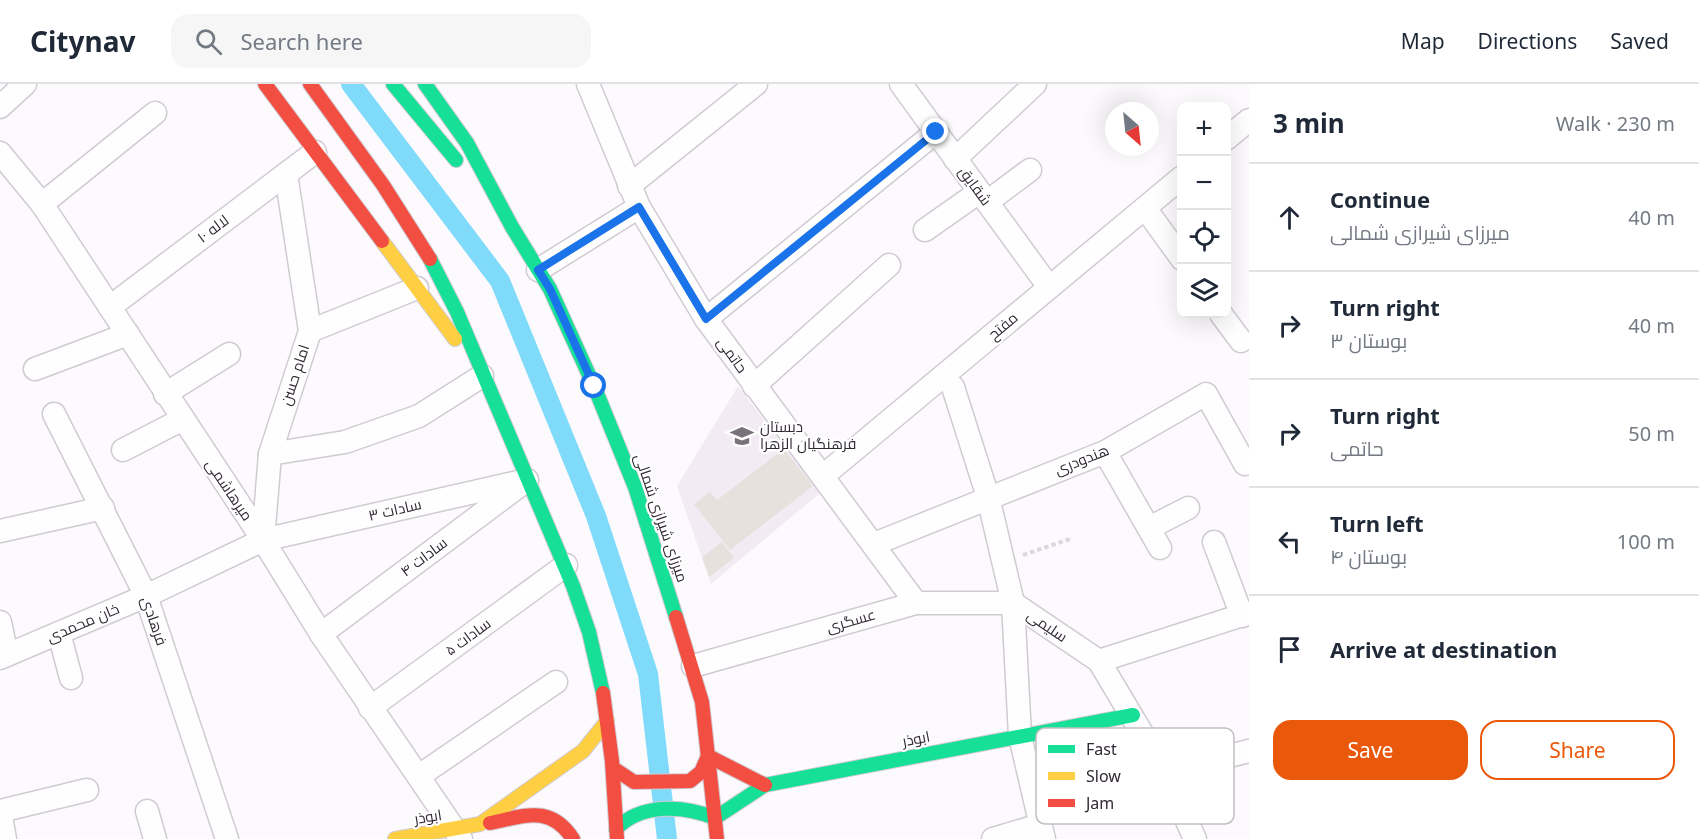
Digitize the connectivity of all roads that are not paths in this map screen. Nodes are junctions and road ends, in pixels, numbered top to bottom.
1 (25, 84) edge
2 (265, 84) edge
3 (310, 84) edge
4 (393, 84) edge
5 (425, 84) edge
6 (756, 84) edge
7 (1035, 84) edge
8 (590, 85) edge
9 (910, 87) edge
10 (0, 107) edge
11 (155, 113) dead end
12 (1249, 120) edge
13 (936, 132) junction
14 (1231, 136) edge
15 (315, 152) junction
16 (0, 153) edge
17 (955, 159) junction
18 (1030, 170) dead end
19 (286, 174) junction
20 (1177, 181) edge
21 (629, 186) junction
22 (983, 197) junction
23 (42, 204) junction
24 (639, 207) junction
25 (1145, 208) junction
26 (512, 227) junction
27 (925, 230) dead end
28 (1177, 252) edge
29 (889, 265) dead end
30 (538, 270) junction
31 (1049, 287) junction
32 (417, 288) junction
33 (110, 306) junction
34 (1224, 318) edge
35 (706, 319) junction
36 (310, 331) junction
37 (128, 334) junction
38 (1241, 341) dead end
39 (229, 354) dead end
40 (35, 369) dead end
41 (482, 376) junction
42 (754, 386) junction
43 (952, 387) dead end
44 (165, 394) junction
45 (54, 414) dead end
46 (181, 420) junction
47 (123, 450) dead end
48 (1105, 452) junction
49 (270, 454) junction
50 (1249, 461) edge
51 (824, 476) junction
52 (527, 480) junction
53 (988, 497) junction
54 (104, 508) junction
55 (1188, 508) dead end
56 (1149, 528) junction
57 (0, 531) edge
58 (263, 540) junction
59 (1214, 542) dead end
60 (874, 544) junction
61 (1160, 548) dead end
62 (566, 565) junction
63 (146, 597) junction
64 (916, 603) junction
65 (1013, 603) junction
66 (1245, 614) edge
67 (0, 622) edge
68 (59, 633) junction
69 (321, 634) junction
70 (4, 657) edge
71 (1099, 661) junction
72 (693, 666) junction
73 (71, 678) dead end
74 (556, 682) dead end
75 (370, 708) junction
76 (1133, 715) junction
77 (607, 721) junction
78 (1063, 728) edge
79 (1140, 728) edge
80 (1036, 733) edge
81 (1020, 736) junction
82 (1249, 751) edge
83 (1234, 755) edge
84 (708, 756) junction
85 (613, 768) junction
86 (419, 776) junction
87 (765, 785) junction
88 (87, 790) dead end
89 (1036, 806) edge
90 (0, 811) edge
91 (147, 811) dead end
92 (714, 818) junction
93 (480, 824) junction
94 (1188, 824) edge
95 (1042, 832) edge
96 (459, 834) edge
97 (616, 834) edge
98 (409, 838) edge
99 (5, 839) edge
100 (155, 839) edge
101 (227, 839) edge
102 (573, 839) edge
103 (717, 839) edge
104 (993, 839) edge
105 (1195, 839) edge

1 - 10 street
2 - 15 main road
3 - 41 main road
4 - 26 main road, میرزای شیرازی شمالی
5 - 26 main road, میرزای شیرازی شمالی
6 - 21 street
7 - 17 street
8 - 21 street, حاتمی
9 - 13 street, شقایق
11 - 23 street
12 - 14 street
13 - 17 street, شقایق
13 - 35 street
15 - 19 street, لاله ۱۰
15 - 32 main road
16 - 23 street, میرهاشمی
17 - 22 street, شقایق
18 - 22 street
19 - 33 street, لاله ۱۰
19 - 36 street, امام حسن
20 - 25 street, مفتح
21 - 24 street, حاتمی
22 - 27 street
22 - 31 street, شقایق
23 - 33 street, میرهاشمی
24 - 30 street
24 - 35 street, حاتمی
25 - 28 street
25 - 31 street, مفتح
26 - 30 main road, میرزای شیرازی شمالی
29 - 42 street
30 - 72 main road, میرزای شیرازی شمالی
31 - 51 street, مفتح
32 - 36 street
32 - 41 main road
33 - 37 street, میرهاشمی
34 - 38 street
35 - 42 street, حاتمی
36 - 49 street, امام حسن
37 - 40 street
37 - 44 street, میرهاشمی
39 - 44 street
41 - 49 street
41 - 52 main road
42 - 51 street, حاتمی
43 - 53 street, سلیمی
44 - 46 street, میرهاشمی
45 - 54 street, فرهادی
46 - 47 street
46 - 58 street, میرهاشمی
48 - 50 street, هندودری
48 - 53 street, هندودری
48 - 56 street
49 - 58 street, امام حسن
51 - 60 street, حاتمی
52 - 58 street, سادات ۳
52 - 62 main road
52 - 69 street, سادات ۴
53 - 60 street, هندودری
53 - 65 street, سلیمی
54 - 57 street
54 - 63 street, فرهادی
55 - 56 street
56 - 61 street
58 - 63 street, خان محمدی
58 - 69 street, میرهاشمی
59 - 66 street
60 - 64 street, حاتمی
62 - 75 street, سادات ۵
62 - 77 main road
63 - 68 street, خان محمدی
63 - 101 street, فرهادی
64 - 65 street, عسگری
64 - 72 street, عسگری
65 - 71 street, سلیمی
65 - 81 street
66 - 71 street
67 - 70 street
68 - 70 street, خان محمدی
68 - 73 street
69 - 75 street, میرهاشمی
71 - 76 street, سلیمی
72 - 84 main road, میرزای شیرازی شمالی
74 - 86 street
75 - 86 street, میرهاشمی
76 - 78 main road, ابوذر
76 - 79 street, سلیمی
77 - 85 main road
77 - 93 main road, ابوذر
80 - 81 main road, ابوذر
81 - 87 main road, ابوذر
81 - 89 street
82 - 83 street
84 - 85 main road
84 - 87 main road
84 - 92 main road, میرزای شیرازی شمالی
85 - 97 main road
86 - 96 street, میرهاشمی
87 - 92 main road, ابوذر
88 - 90 street
90 - 99 street
91 - 100 street
92 - 97 main road
92 - 103 main road, میرزای شیرازی شمالی
93 - 96 main road, ابوذر
93 - 102 main road
94 - 105 street, سلیمی
95 - 104 street
96 - 98 main road, ابوذر

